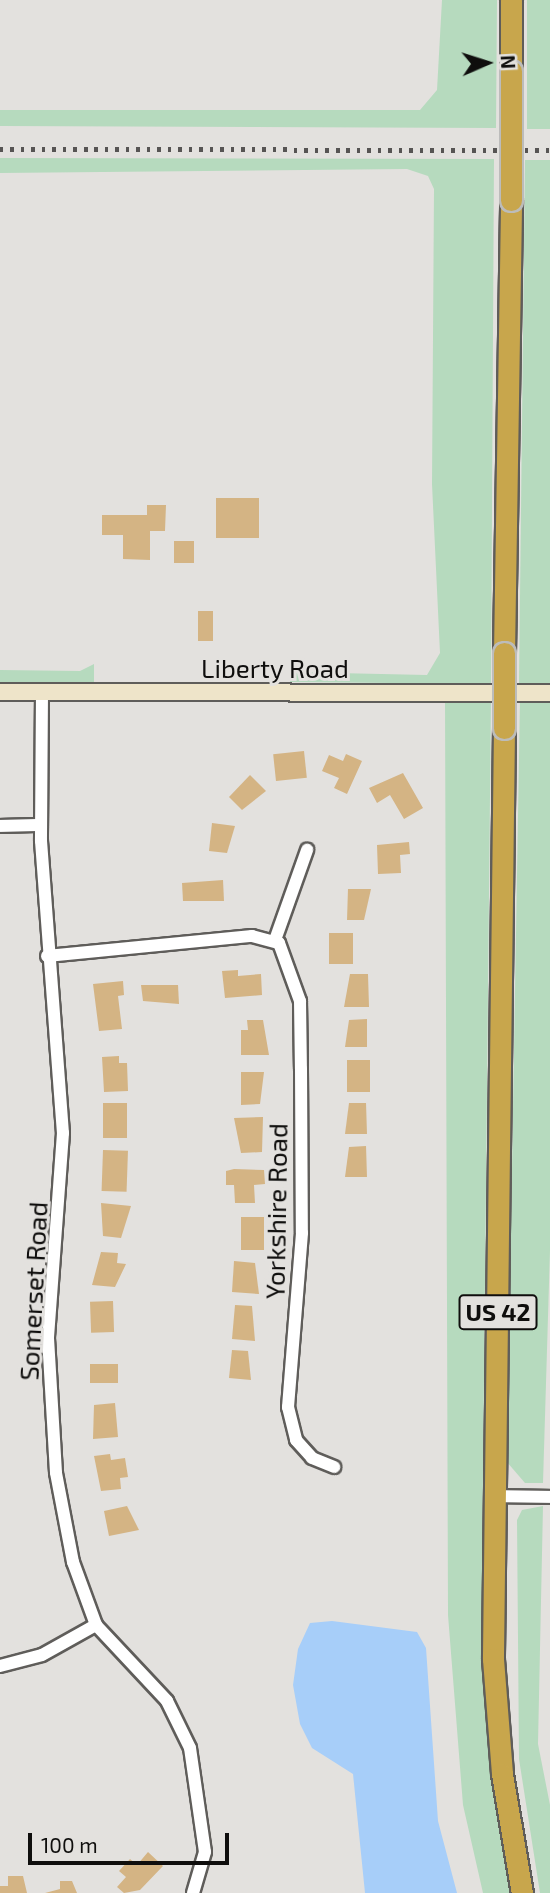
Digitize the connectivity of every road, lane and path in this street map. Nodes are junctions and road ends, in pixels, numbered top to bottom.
1 (511, 0) edge
2 (0, 692) edge
3 (42, 692) junction
4 (550, 693) edge
5 (41, 825) junction
6 (0, 826) edge
7 (307, 850) dead end
8 (275, 940) junction
9 (47, 956) junction
10 (334, 1467) dead end
11 (494, 1496) junction
12 (550, 1497) edge
13 (96, 1625) junction
14 (0, 1666) edge
15 (193, 1893) edge
16 (522, 1893) edge

1 - 11 highway, US 42, bridge
2 - 3 street, Liberty Road
3 - 4 street, Liberty Road
3 - 5 street, Somerset Road
5 - 6 street
5 - 9 street, Somerset Road
7 - 8 street
8 - 9 street
8 - 10 street, Yorkshire Road
9 - 13 street, Somerset Road
11 - 12 street
11 - 16 highway, US 42
13 - 14 street
13 - 15 street, Somerset Road

